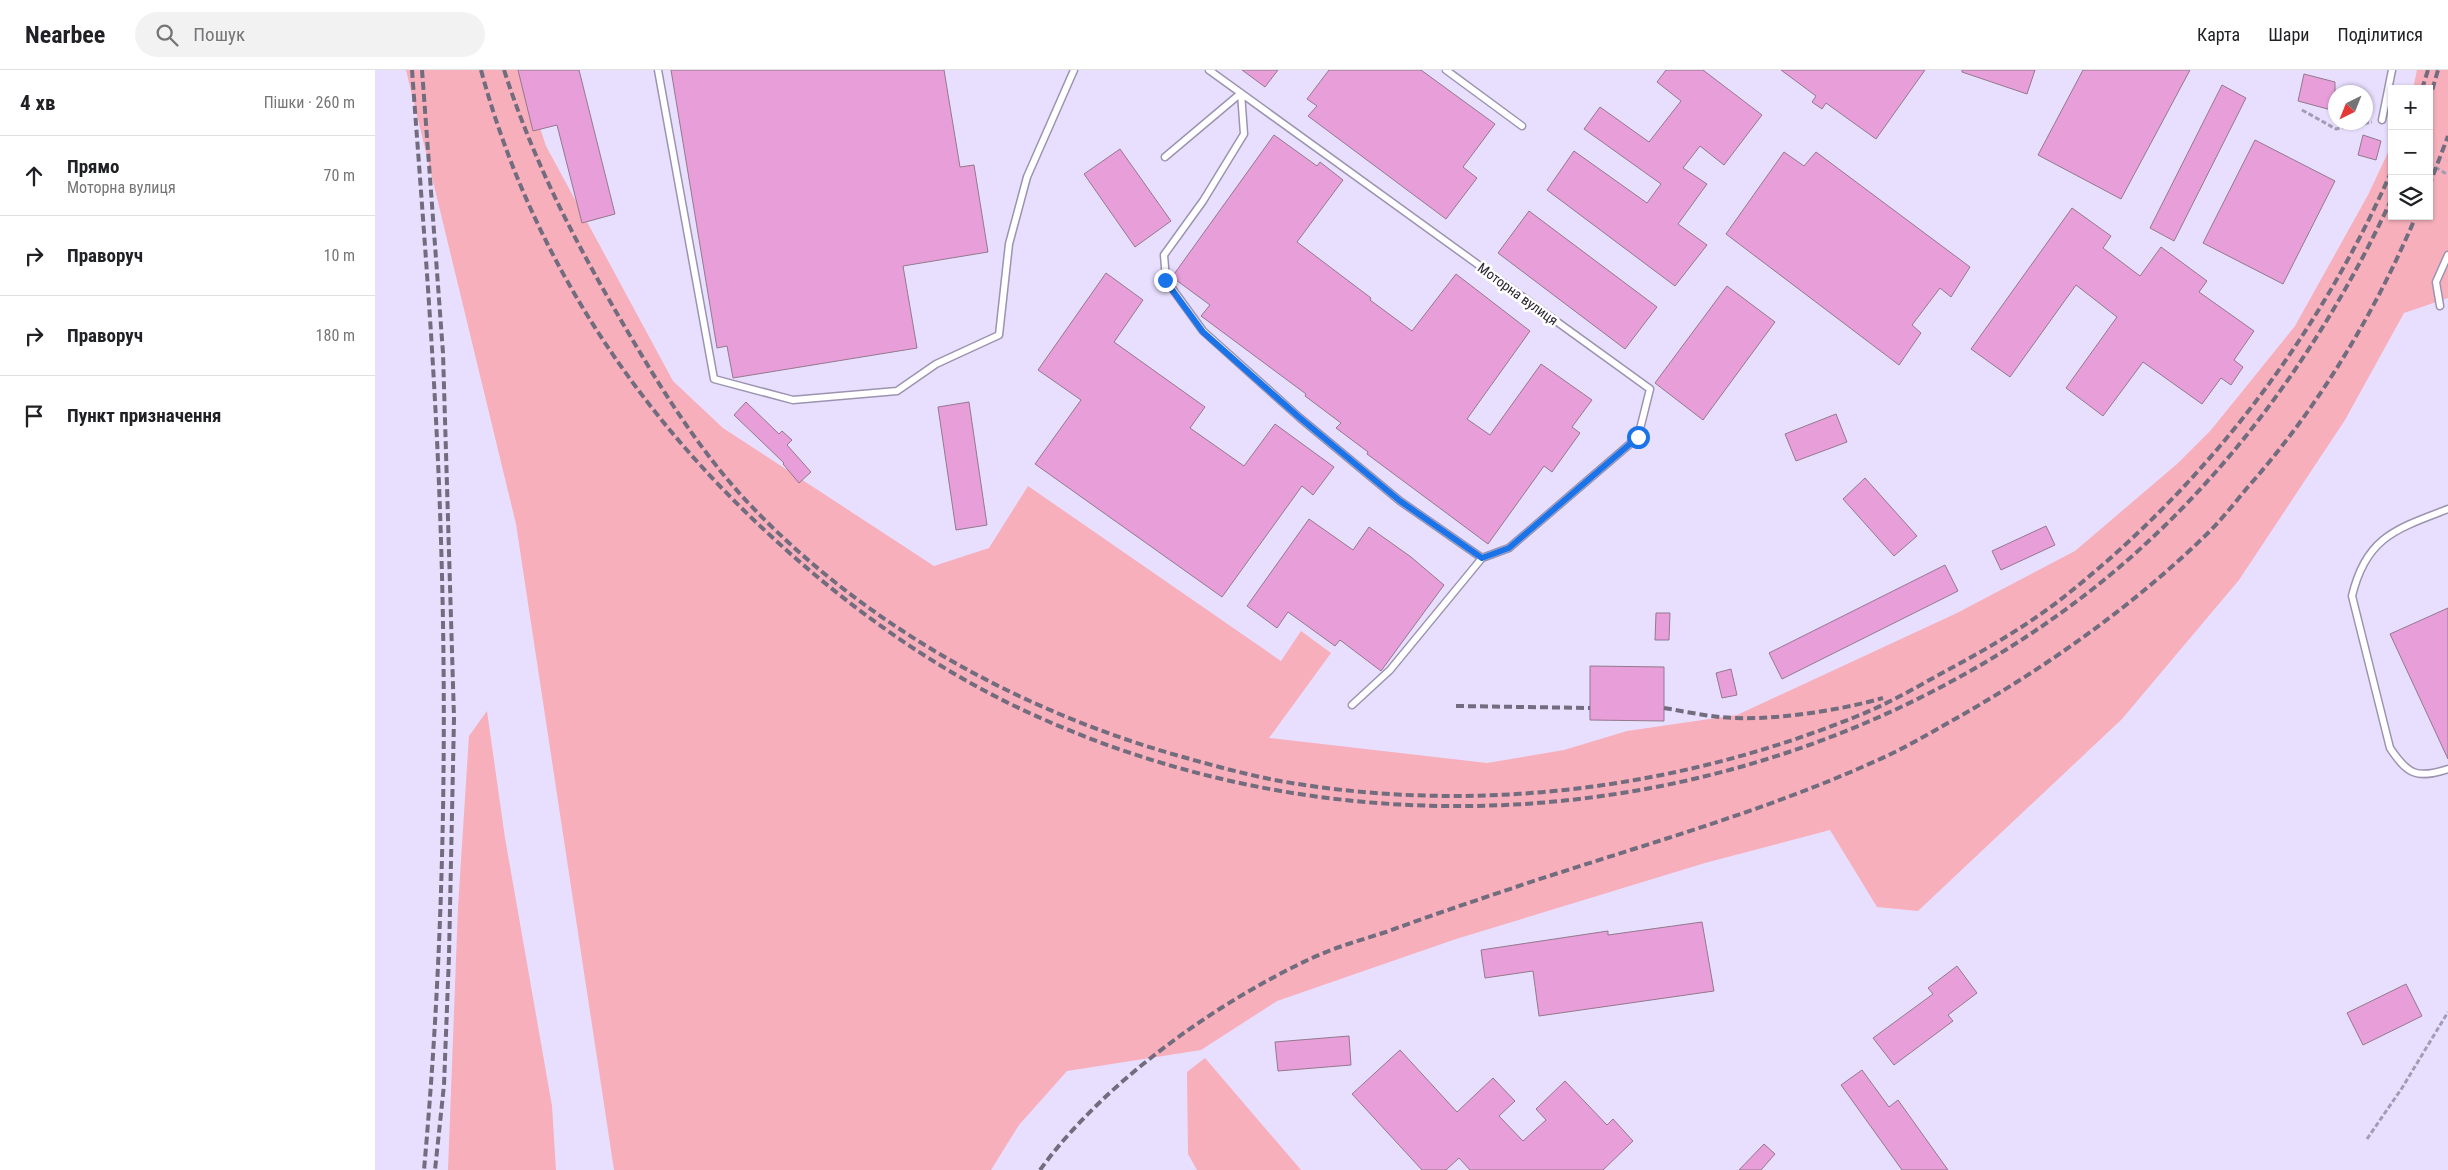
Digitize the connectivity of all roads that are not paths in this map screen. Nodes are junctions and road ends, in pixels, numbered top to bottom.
1 (658, 70) edge
2 (1074, 70) edge
3 (1209, 70) edge
4 (1446, 70) edge
5 (2392, 70) edge
6 (1241, 93) junction
7 (2383, 120) road end
8 (1522, 126) dead end
9 (1165, 156) dead end
10 (2448, 255) edge
11 (2440, 306) dead end
12 (2448, 509) edge
13 (1482, 558) junction
14 (1352, 705) dead end
15 (2448, 768) edge

1 - 2 lane
3 - 6 lane, Моторна вулиця
4 - 8 lane
5 - 7 lane
6 - 9 lane
6 - 13 lane
6 - 13 lane, Моторна вулиця
10 - 11 lane
12 - 15 lane
13 - 14 lane

